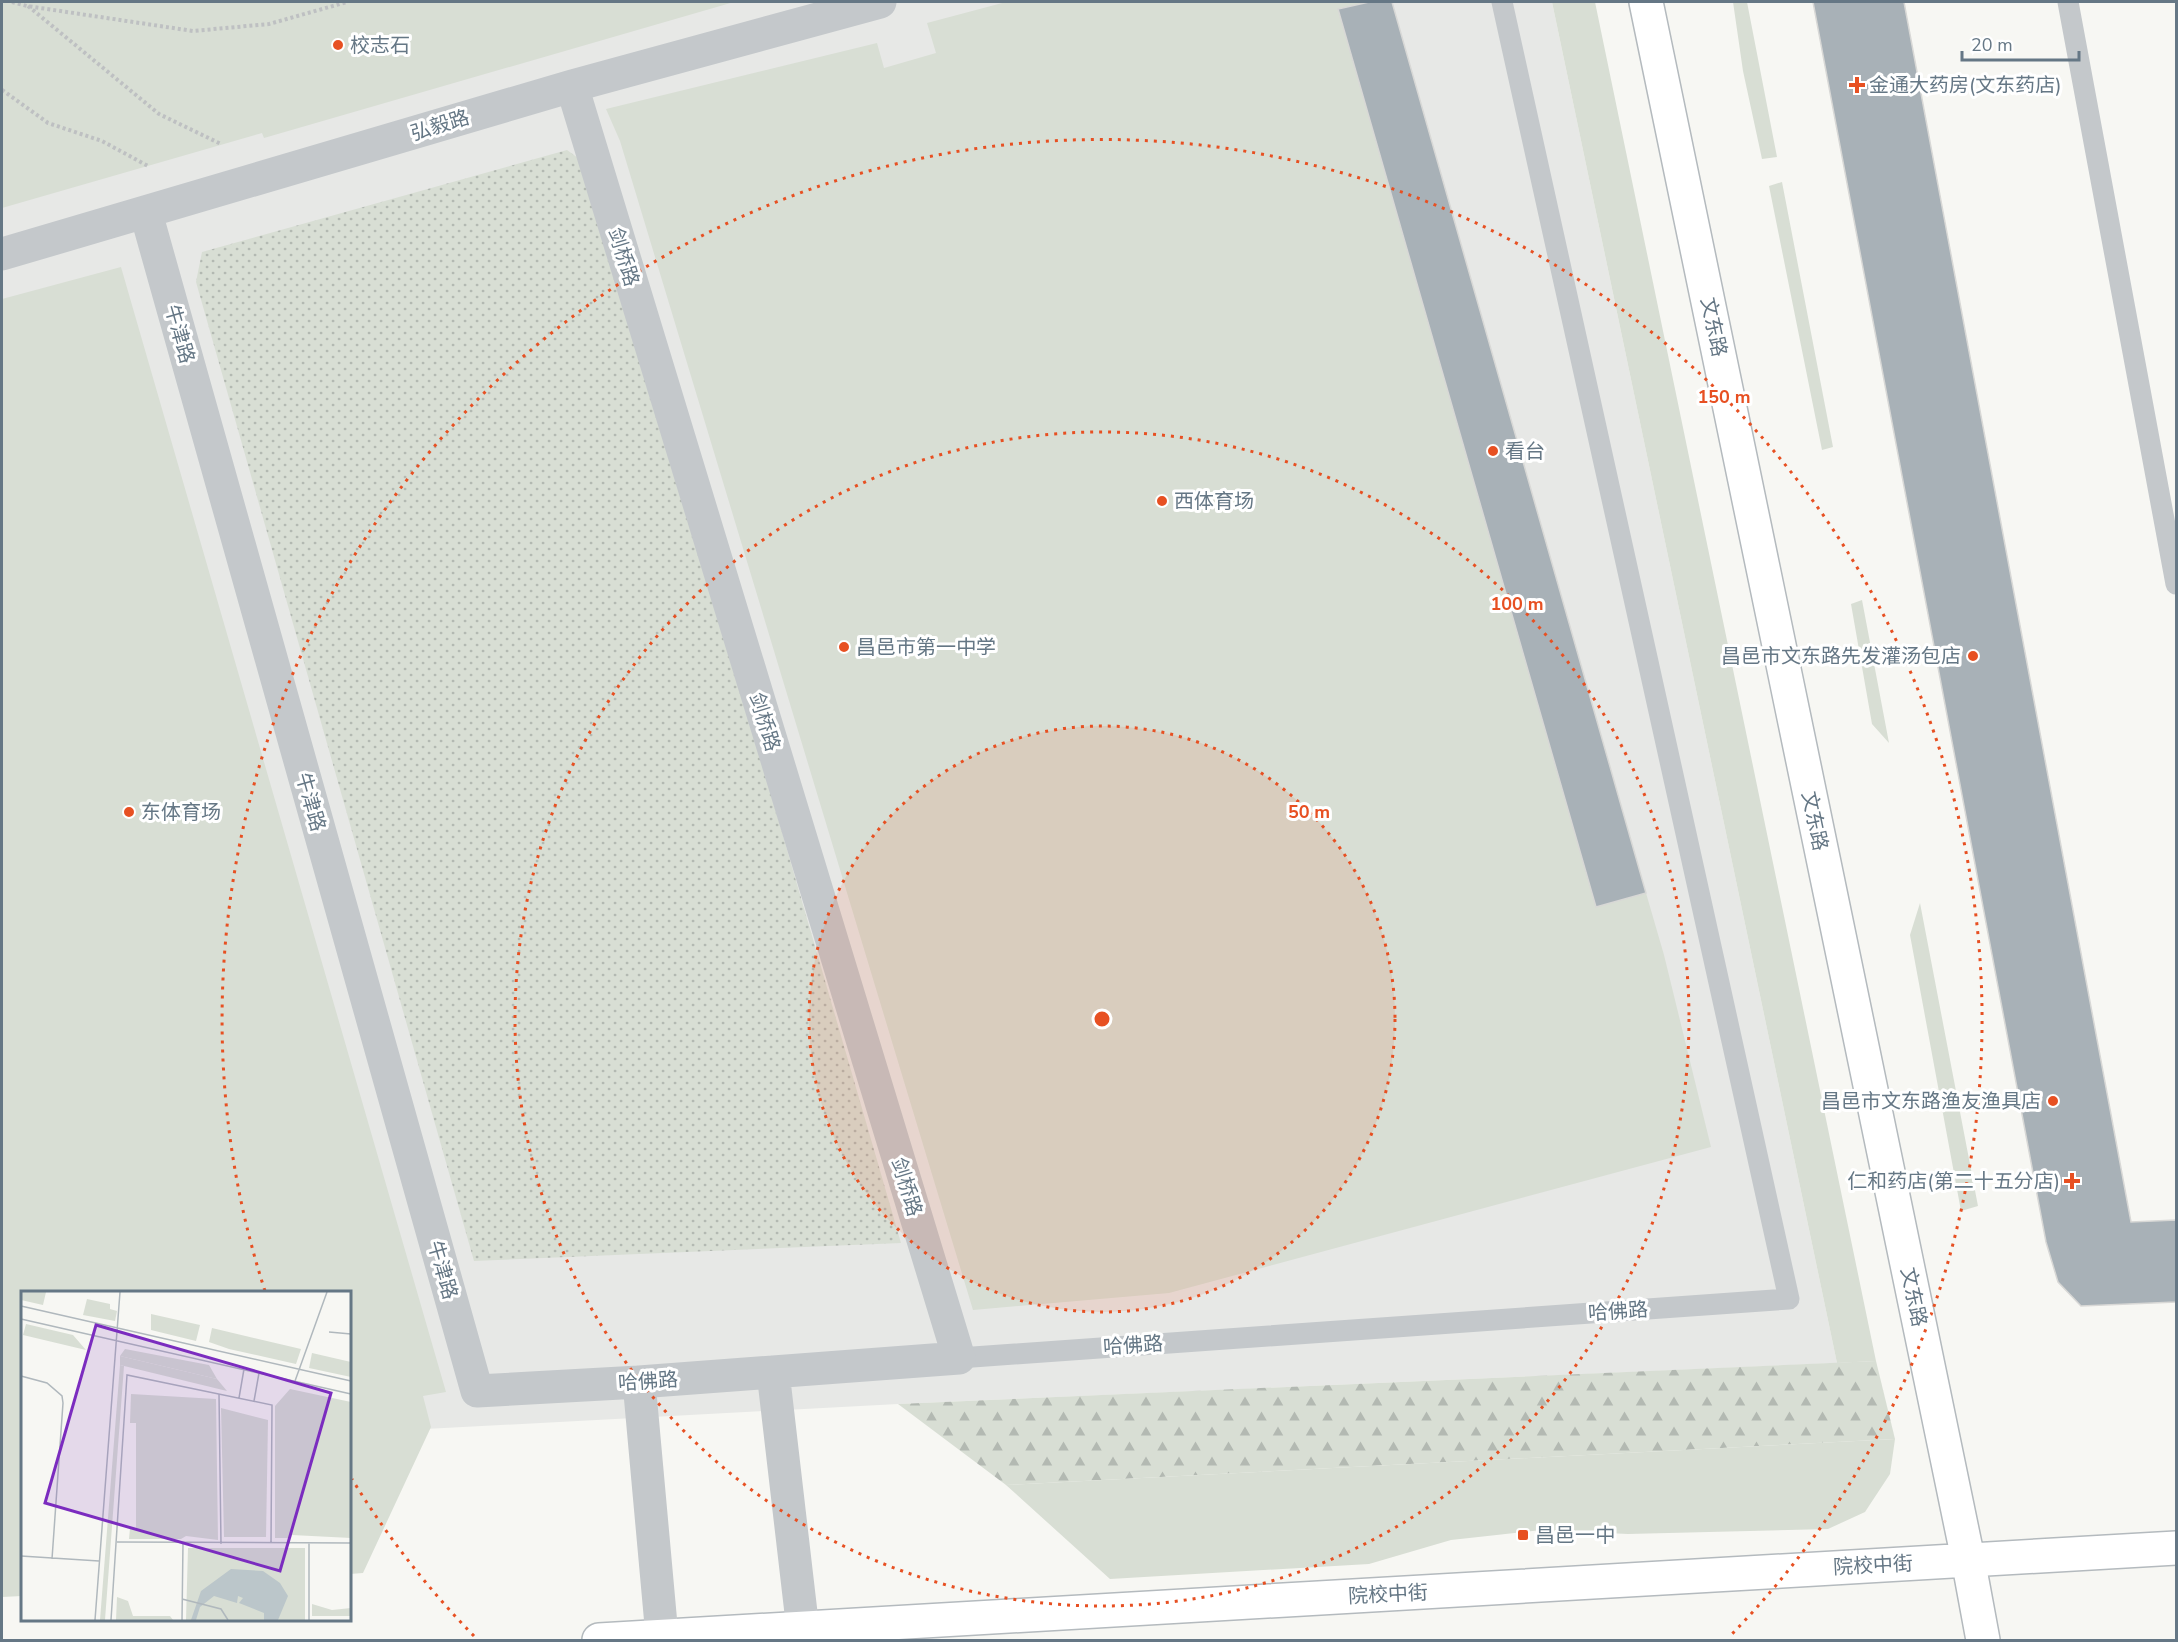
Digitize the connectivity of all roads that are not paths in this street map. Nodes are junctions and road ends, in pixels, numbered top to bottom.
1 (880, 2) edge
2 (1502, 2) edge
3 (1646, 2) edge
4 (2068, 2) edge
5 (572, 86) junction
6 (146, 213) junction
7 (2, 254) edge
8 (2176, 584) edge
9 (959, 1358) junction
10 (773, 1372) junction
11 (639, 1382) junction
12 (477, 1391) joint
13 (2176, 1548) edge
14 (1968, 1559) junction
15 (803, 1630) junction
16 (662, 1636) junction
17 (599, 1641) edge
18 (1983, 1641) edge

1 - 5 street, 弘毅路
2 - 9 lane, 哈佛路
3 - 14 street, 文东路
4 - 8 lane
5 - 6 street, 弘毅路
5 - 9 street, 剑桥路
6 - 7 street, 弘毅路
6 - 12 street, 牛津路
9 - 10 street, 哈佛路
10 - 11 street, 哈佛路
10 - 15 street
11 - 12 street, 哈佛路
11 - 16 street
13 - 14 street, 院校中街
14 - 15 street, 院校中街
14 - 18 street, 文东路
15 - 16 street, 院校中街
16 - 17 street, 院校中街

